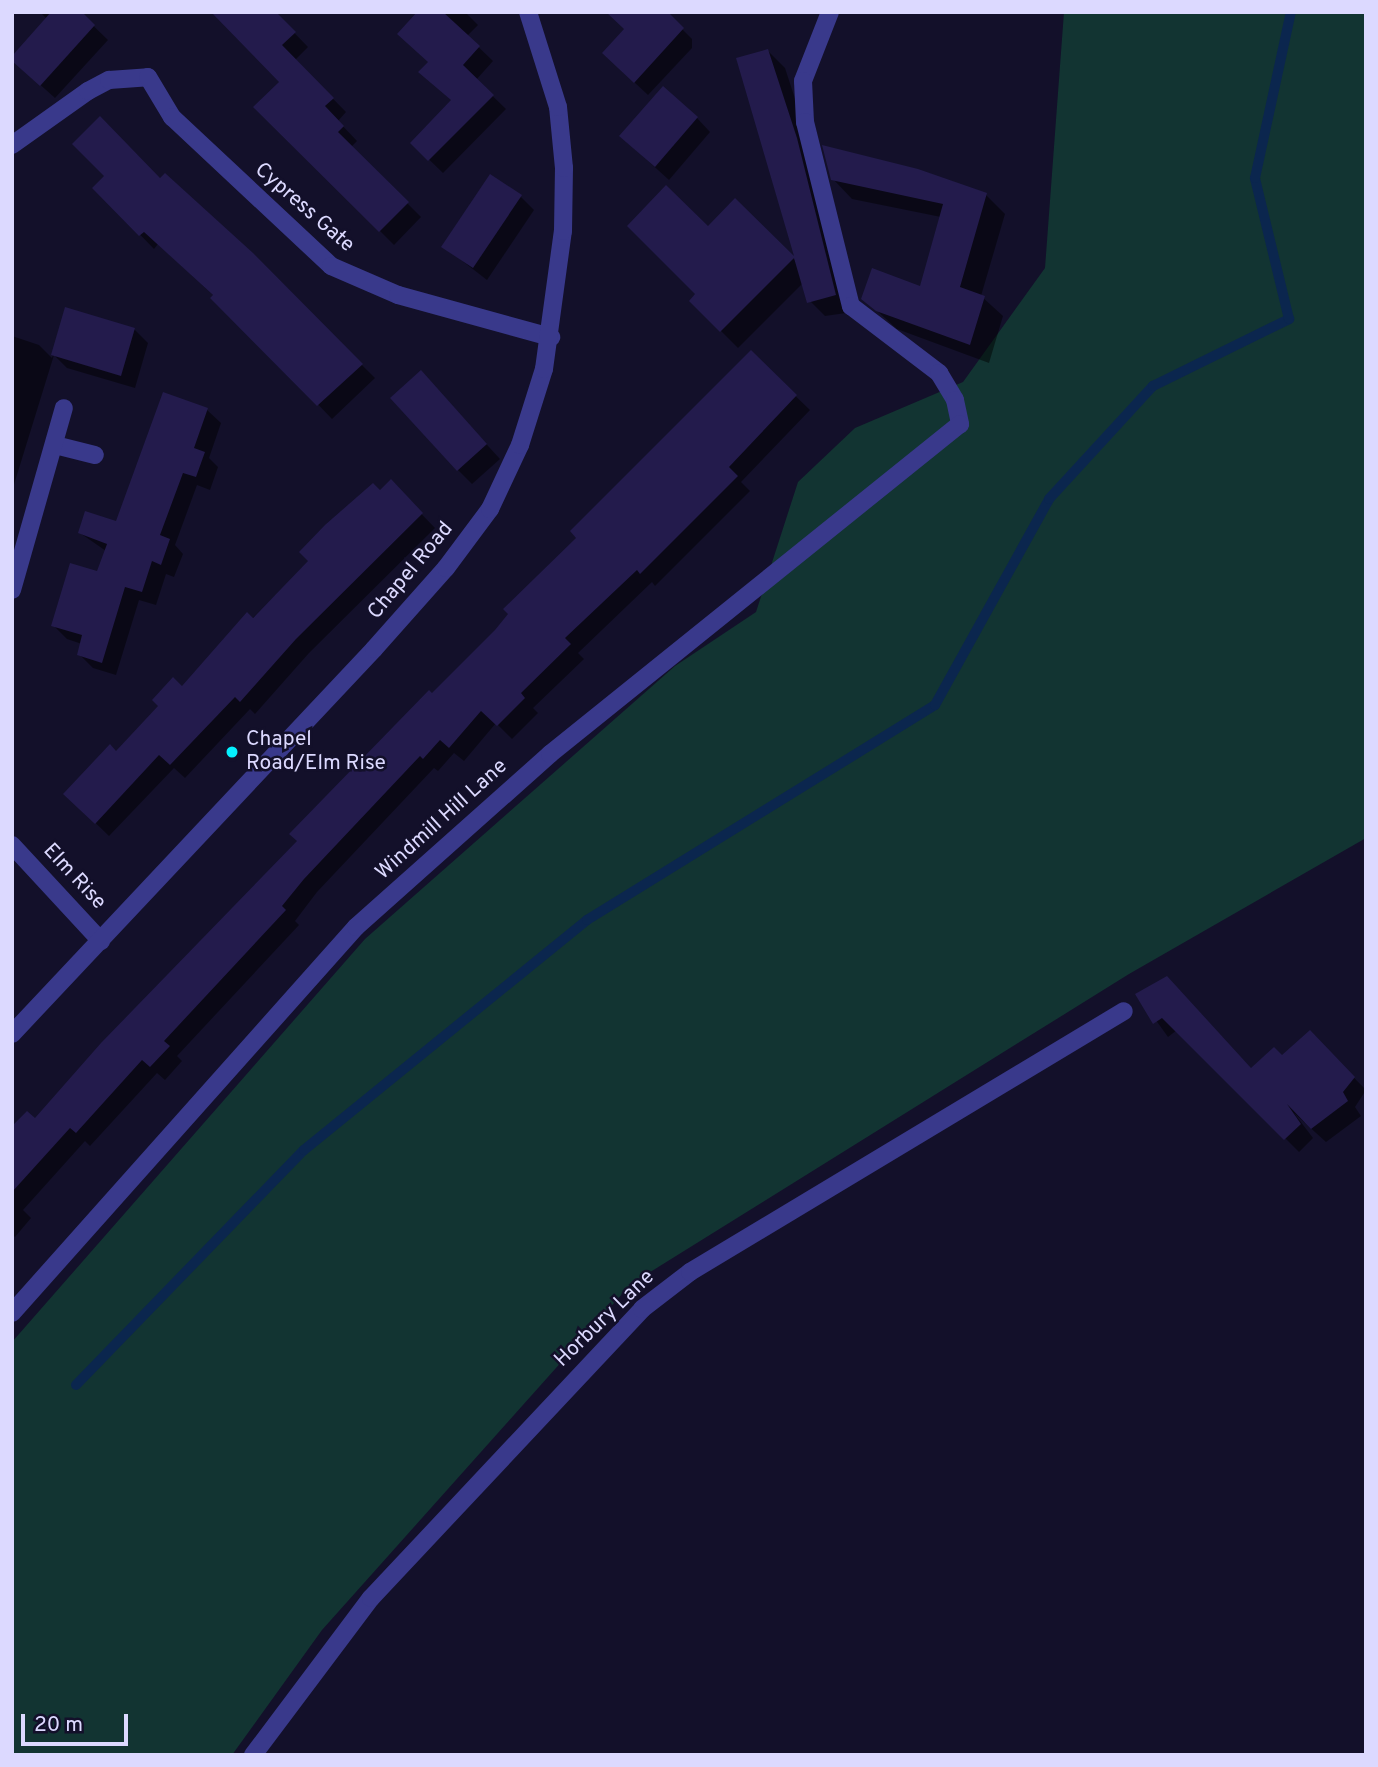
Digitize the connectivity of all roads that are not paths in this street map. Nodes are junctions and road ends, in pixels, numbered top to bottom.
1 (528, 12) edge
2 (830, 12) edge
3 (12, 145) edge
4 (551, 337) junction
5 (64, 408) dead end
6 (55, 445) junction
7 (95, 455) dead end
8 (12, 590) edge
9 (12, 845) edge
10 (102, 941) junction
11 (1124, 1011) dead end
12 (12, 1034) edge
13 (12, 1313) edge
14 (253, 1755) edge

1 - 4 street, Chapel Road
2 - 13 street, Windmill Hill Lane
3 - 4 street, Cypress Gate
4 - 10 street, Chapel Road
5 - 6 street
6 - 7 street
6 - 8 street
9 - 10 street, Elm Rise
10 - 12 street, Chapel Road
11 - 14 street, Horbury Lane

